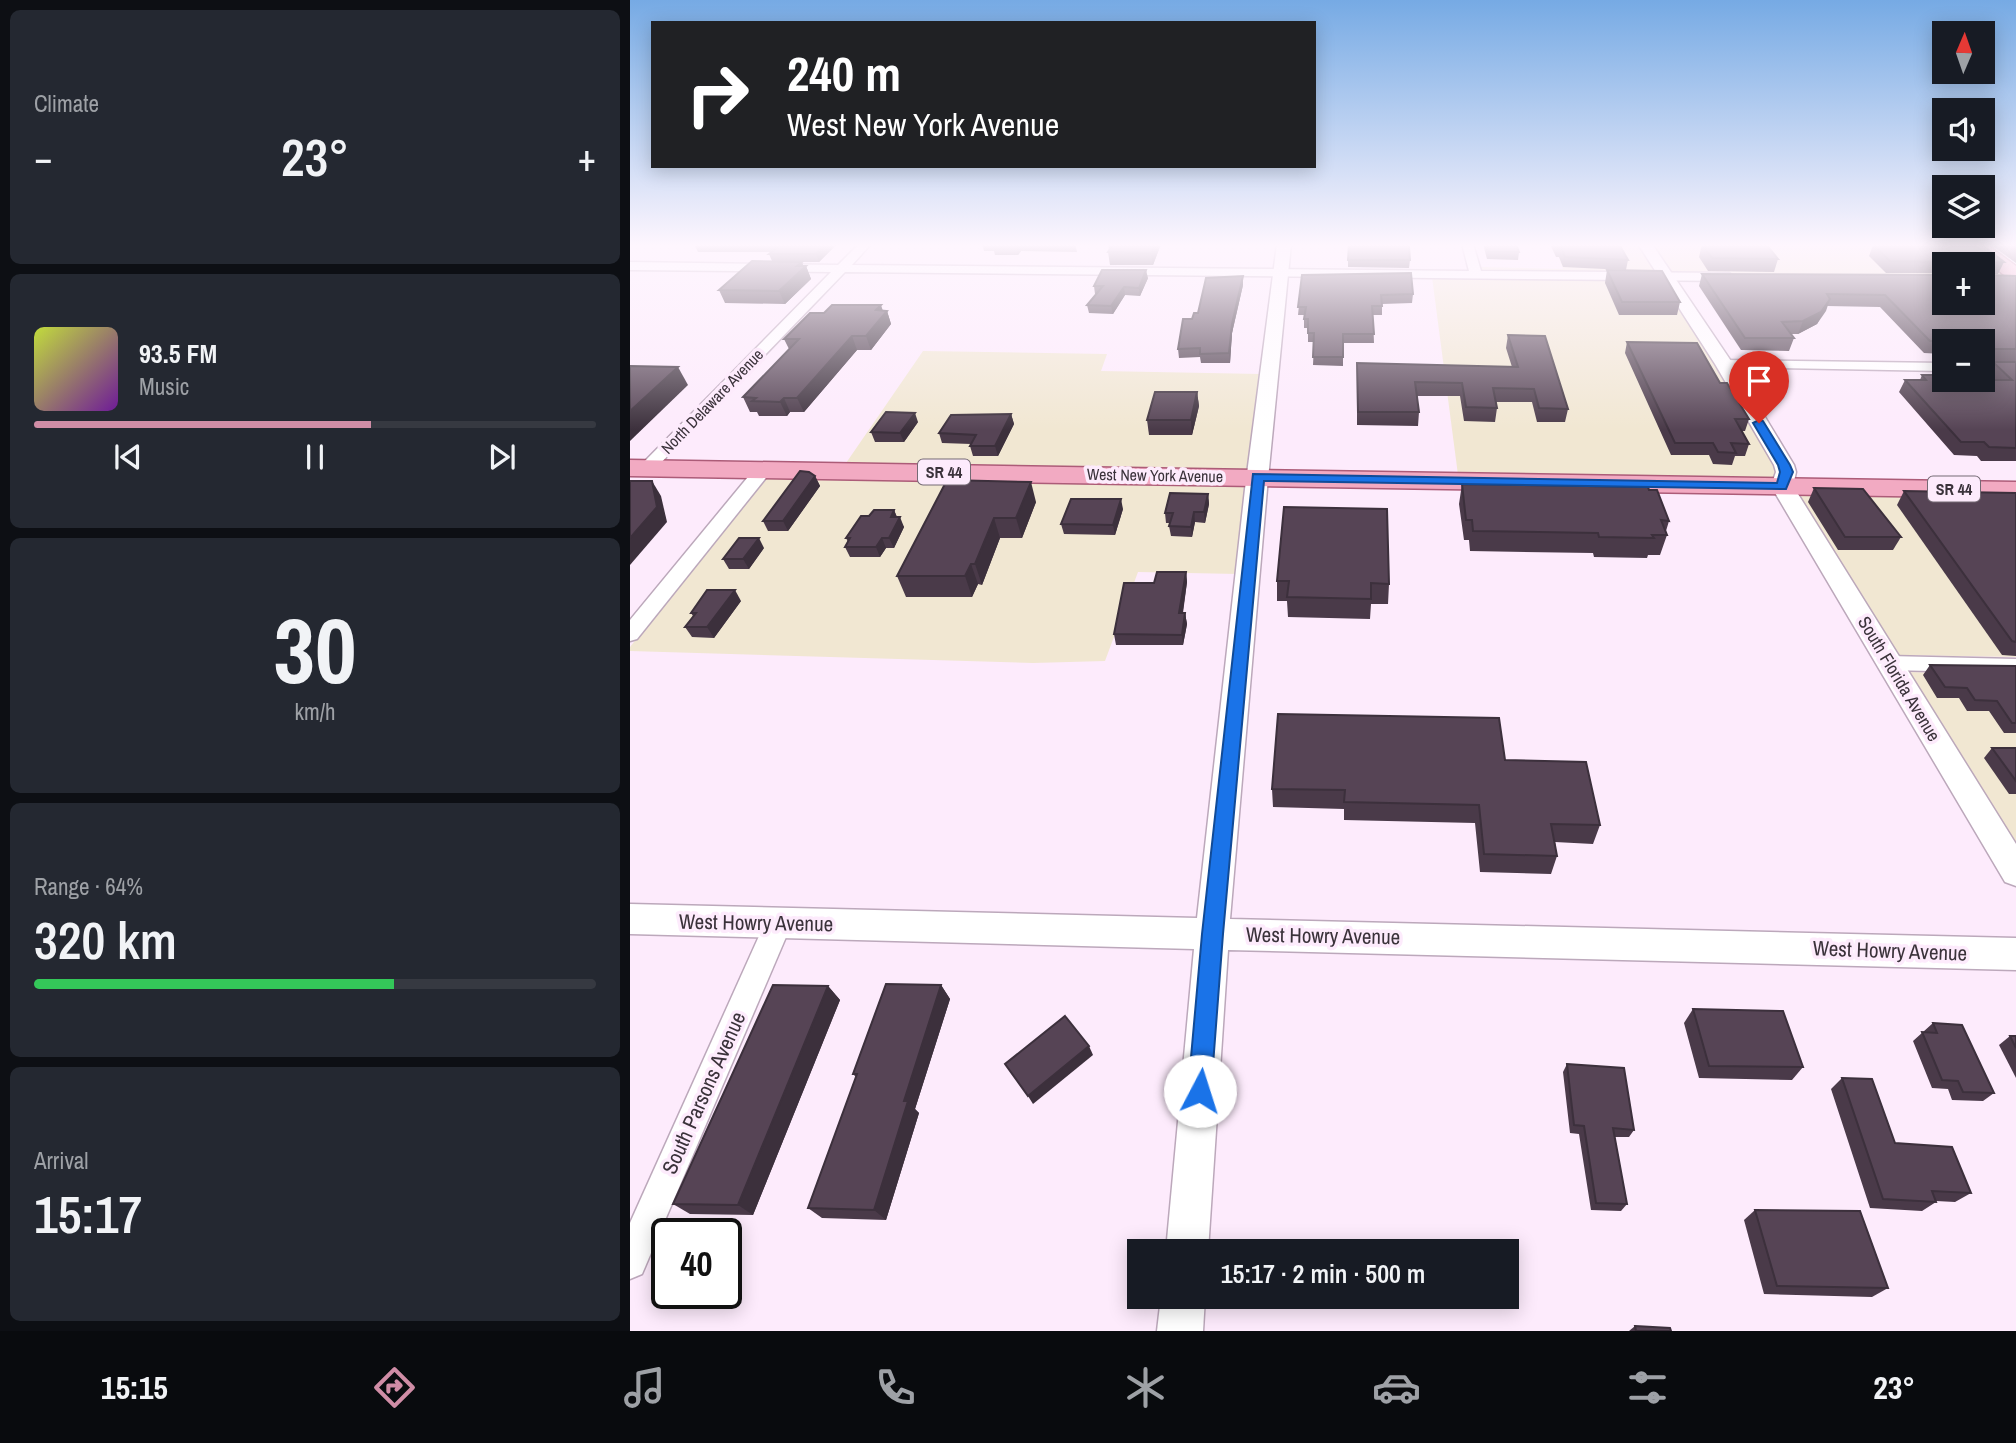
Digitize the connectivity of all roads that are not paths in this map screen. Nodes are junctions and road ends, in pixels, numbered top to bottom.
1 (803, 306) edge
2 (1276, 306) edge
3 (1687, 306) edge
4 (1724, 364) junction
5 (1932, 367) edge
6 (1995, 368) edge
7 (2016, 368) edge
8 (639, 468) edge
9 (763, 470) junction
10 (1258, 477) junction
11 (1782, 486) junction
12 (2016, 490) edge
13 (630, 634) edge
14 (1889, 663) junction
15 (2016, 666) edge
16 (2016, 872) edge
17 (630, 919) edge
18 (779, 923) junction
19 (1212, 934) junction
20 (2016, 954) edge
21 (1188, 1239) edge
22 (630, 1262) edge
23 (1182, 1309) edge
24 (1180, 1331) edge

1 - 8 street, North Delaware Avenue
2 - 10 street
3 - 4 street
4 - 5 street
4 - 11 street
6 - 7 street
8 - 9 main road, West New York Avenue / SR 44
9 - 10 main road, West New York Avenue / SR 44
9 - 13 street
10 - 11 main road, West New York Avenue / SR 44
10 - 19 street
11 - 12 main road, West New York Avenue / SR 44
11 - 14 street, South Florida Avenue
14 - 15 street
14 - 16 street, South Florida Avenue
17 - 18 street, West Howry Avenue
18 - 19 street, West Howry Avenue
18 - 22 street, South Parsons Avenue
19 - 20 street, West Howry Avenue
19 - 21 street
23 - 24 street

